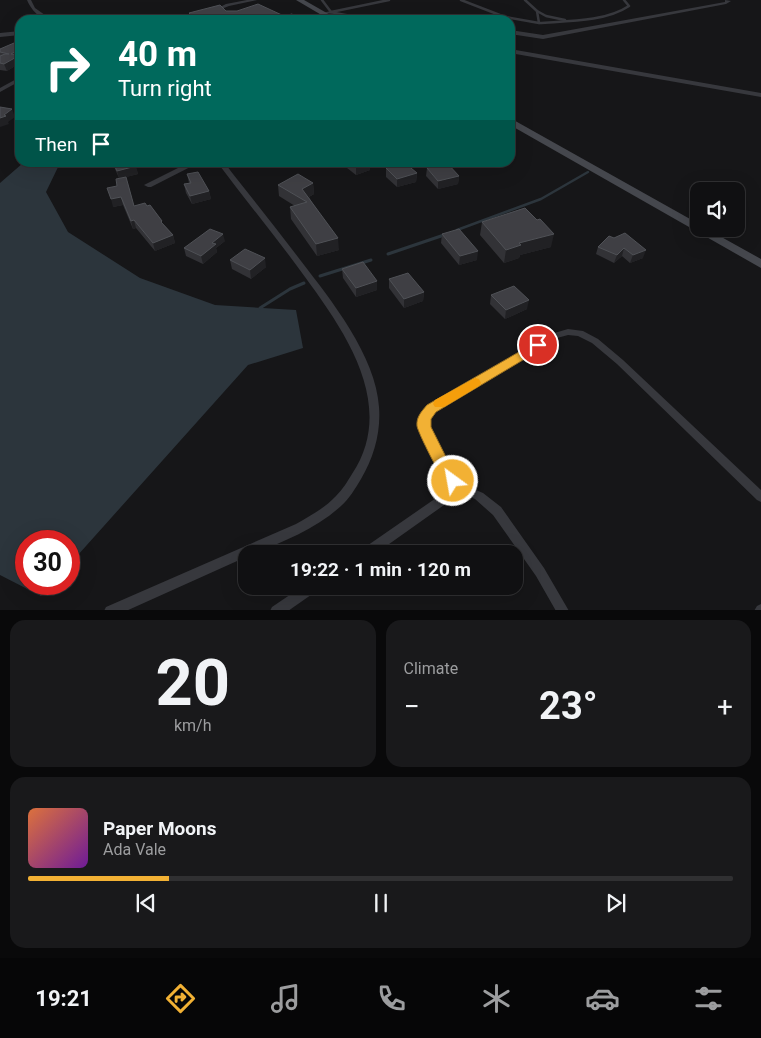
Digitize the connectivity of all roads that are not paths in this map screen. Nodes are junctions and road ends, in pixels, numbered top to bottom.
1 (30, 0) edge
2 (254, 0) edge
3 (299, 0) edge
4 (322, 0) edge
5 (389, 0) edge
6 (461, 0) edge
7 (525, 0) edge
8 (624, 0) edge
9 (727, 0) edge
10 (538, 11) junction
11 (42, 15) edge
12 (198, 15) edge
13 (325, 15) edge
14 (328, 15) edge
15 (336, 15) edge
16 (500, 15) edge
17 (515, 19) edge
18 (572, 20) junction
19 (539, 23) junction
20 (515, 33) edge
21 (15, 34) edge
22 (0, 35) edge
23 (515, 52) edge
24 (15, 82) edge
25 (0, 90) edge
26 (761, 95) edge
27 (515, 124) edge
28 (186, 167) edge
29 (224, 167) edge
30 (148, 185) dead end
31 (761, 264) edge
32 (460, 488) junction
33 (761, 497) edge
34 (379, 545) edge
35 (300, 595) edge
36 (110, 610) edge
37 (276, 610) edge
38 (562, 610) edge

1 - 11 street
2 - 12 street
3 - 13 main road
4 - 14 lane
5 - 15 lane
6 - 16 lane
7 - 10 lane
8 - 18 lane
9 - 20 street
10 - 18 lane
10 - 19 lane
17 - 19 lane
18 - 19 lane
21 - 22 street
23 - 26 street
24 - 25 street
27 - 31 main road
28 - 30 street
29 - 36 street
32 - 33 street
32 - 34 street
32 - 38 street
35 - 37 street

